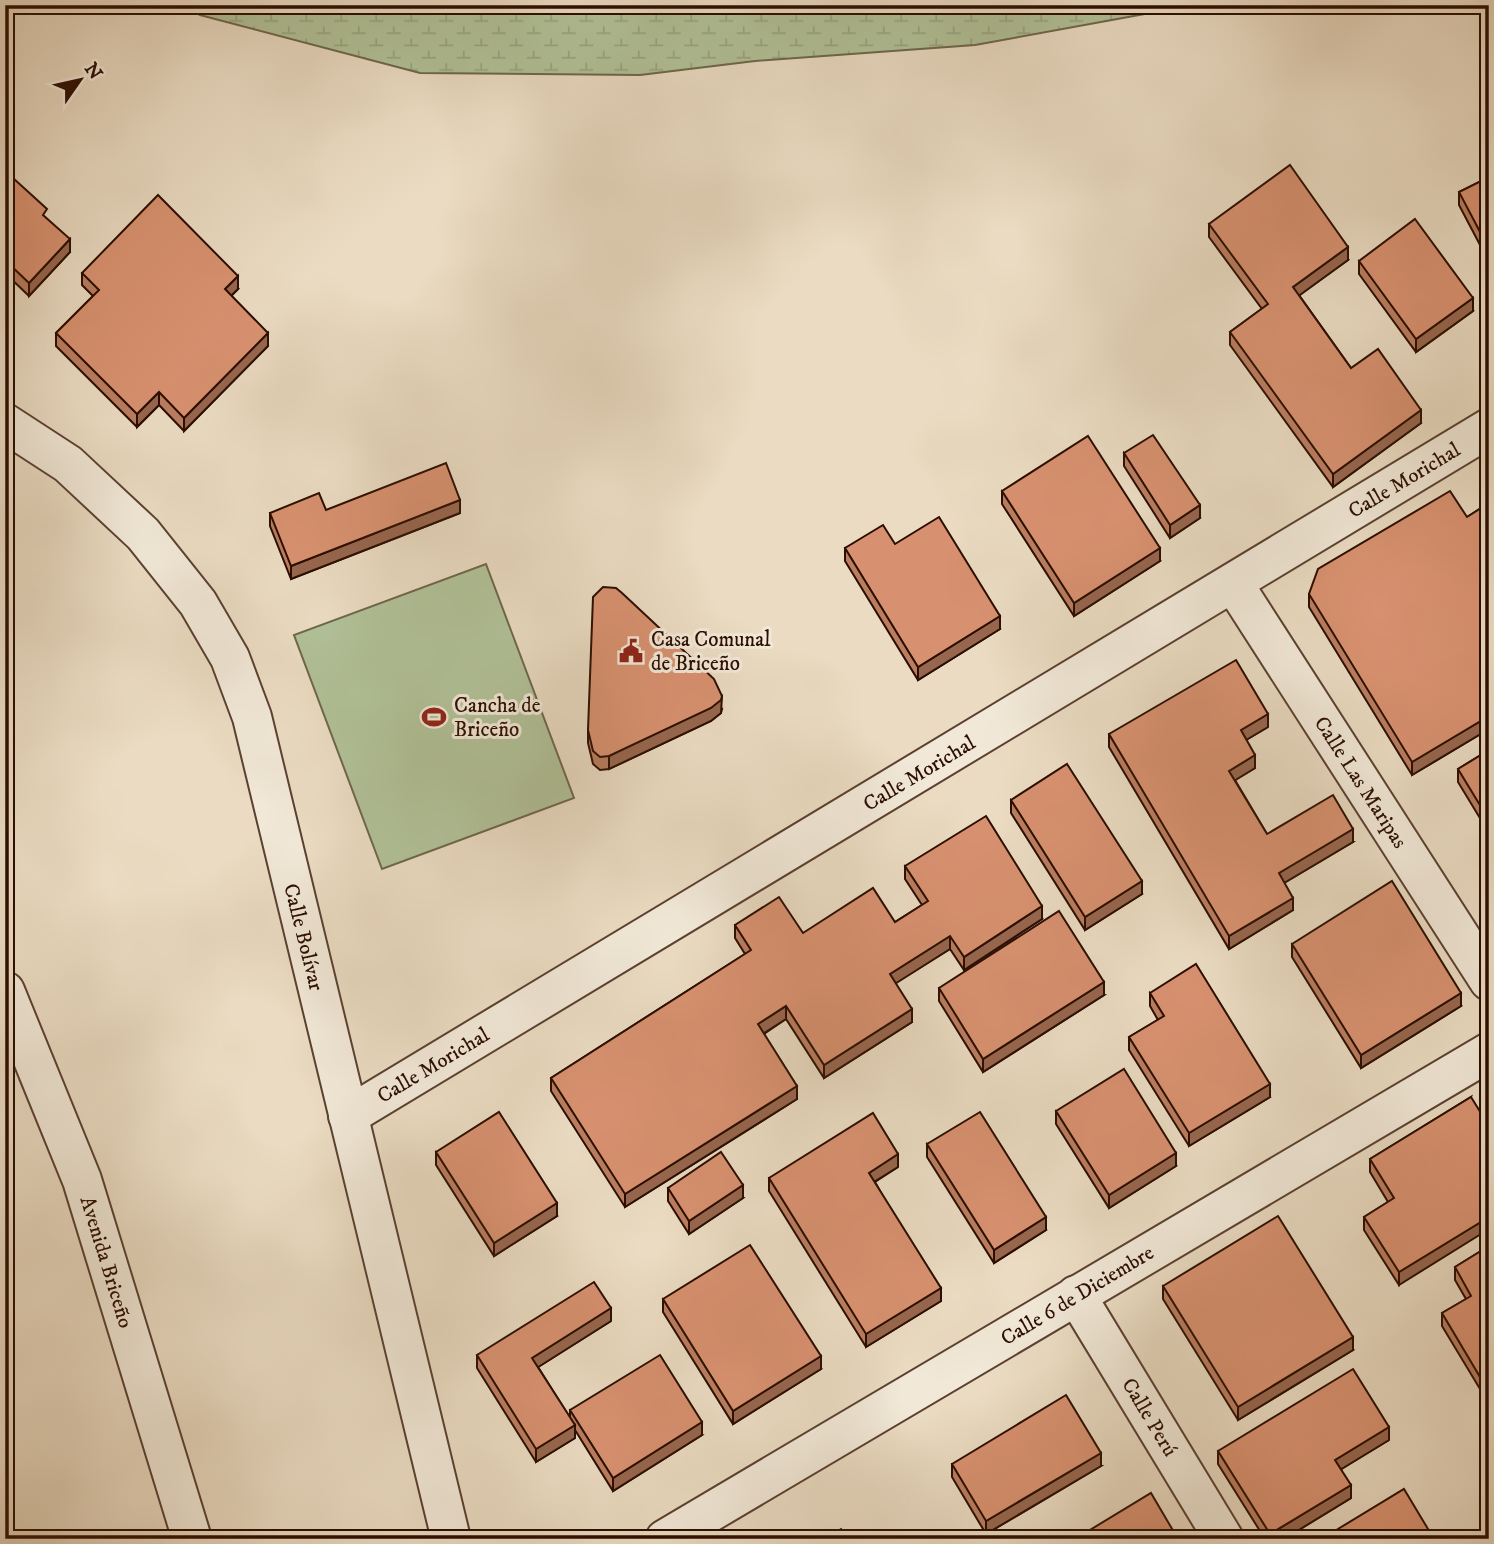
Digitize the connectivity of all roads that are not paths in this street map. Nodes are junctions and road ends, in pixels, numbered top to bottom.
1 (5, 423) edge
2 (1489, 429) edge
3 (1233, 583) junction
4 (1489, 981) edge
5 (5, 992) edge
6 (1489, 1052) edge
7 (348, 1116) junction
8 (1076, 1295) junction
9 (192, 1539) edge
10 (451, 1539) edge
11 (665, 1539) edge
12 (1224, 1539) edge

1 - 7 street, Calle Bolívar
2 - 3 street, Calle Morichal
3 - 4 street, Calle Las Maripas
3 - 7 street, Calle Morichal
5 - 9 street, Avenida Briceño
6 - 8 street, Calle 6 de Diciembre
7 - 10 street, Calle Bolívar
8 - 11 street, Calle 6 de Diciembre
8 - 12 street, Calle Perú

